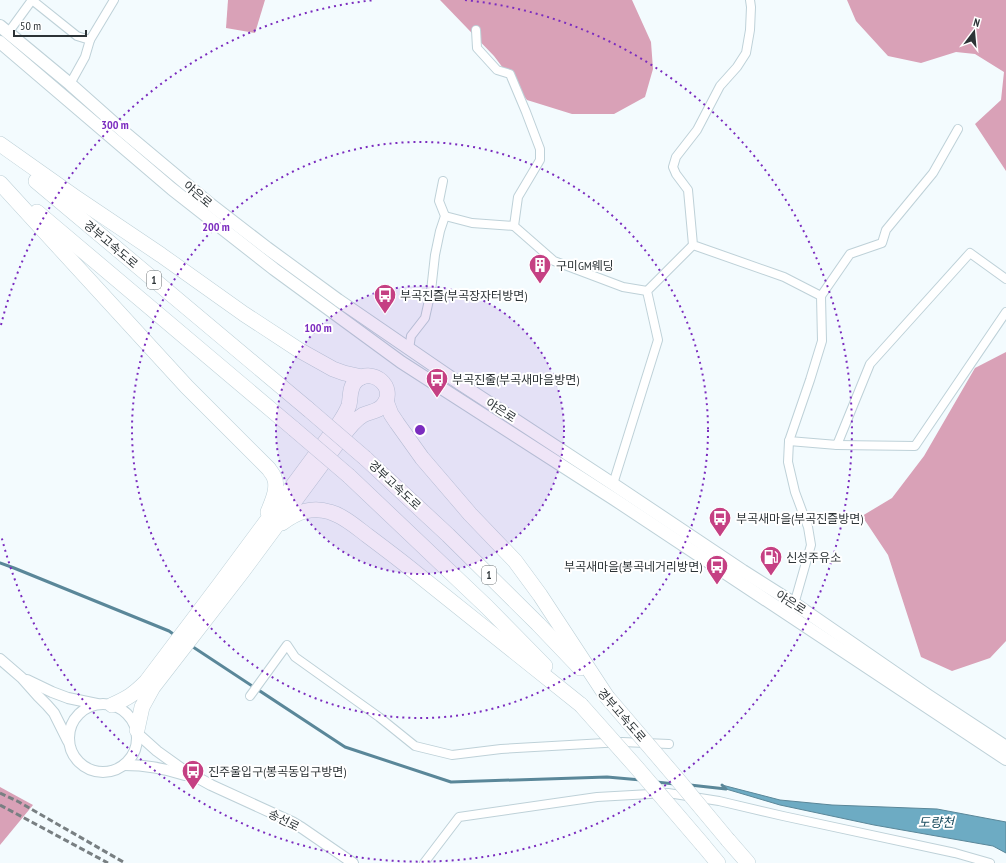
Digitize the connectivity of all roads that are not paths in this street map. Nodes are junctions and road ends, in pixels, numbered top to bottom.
1 (32, 0) edge
2 (114, 0) edge
3 (750, 0) edge
4 (476, 30) dead end
5 (3, 34) edge
6 (90, 40) junction
7 (70, 84) junction
8 (958, 129) dead end
9 (0, 144) edge
10 (0, 150) edge
11 (443, 181) dead end
12 (0, 182) edge
13 (445, 216) junction
14 (514, 226) junction
15 (692, 245) junction
16 (1006, 279) edge
17 (647, 291) junction
18 (821, 296) junction
19 (1006, 312) edge
20 (409, 349) junction
21 (362, 377) junction
22 (386, 401) junction
23 (789, 441) junction
24 (837, 445) junction
25 (613, 484) junction
26 (267, 530) junction
27 (794, 603) junction
28 (790, 617) junction
29 (170, 658) junction
30 (0, 659) edge
31 (22, 678) junction
32 (250, 696) dead end
33 (607, 697) junction
34 (105, 704) junction
35 (581, 705) junction
36 (137, 732) junction
37 (69, 742) junction
38 (669, 744) dead end
39 (1006, 747) edge
40 (1006, 759) edge
41 (124, 765) junction
42 (211, 785) junction
43 (353, 863) edge
44 (424, 863) edge
45 (718, 863) edge
46 (748, 863) edge
47 (990, 863) edge

1 - 5 street
1 - 6 street
2 - 6 street
3 - 15 street
4 - 14 street
5 - 7 main road, 야은로
5 - 28 main road, 야은로
6 - 7 street
7 - 20 main road, 야은로
8 - 18 street
9 - 21 highway
10 - 33 highway, 경부고속도로 / 1, bridge
11 - 13 street
12 - 26 highway
12 - 35 highway, 경부고속도로 / 1, bridge
13 - 14 street
13 - 20 street
14 - 17 street
15 - 17 street
15 - 18 street
16 - 24 street
17 - 25 street
18 - 23 street
19 - 24 street
20 - 25 main road, 야은로
21 - 22 highway
21 - 26 highway
22 - 26 highway
22 - 33 highway
23 - 24 street
23 - 27 street
25 - 27 main road, 야은로
26 - 29 highway
26 - 35 highway
27 - 28 street
27 - 39 main road, 야은로
28 - 40 main road, 야은로
29 - 34 highway
29 - 36 highway
30 - 31 street
31 - 34 street
31 - 37 street
32 - 38 street
33 - 46 highway, 경부고속도로 / 1, bridge
34 - 36 street
34 - 37 street
35 - 45 highway, 경부고속도로 / 1, bridge
36 - 41 street
36 - 42 street
37 - 41 street
41 - 42 street
42 - 43 street, 송선로
44 - 47 street

